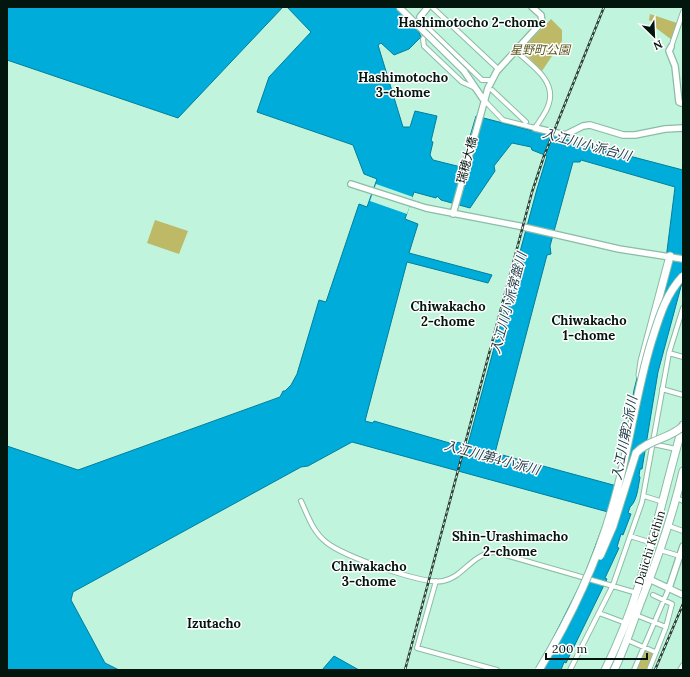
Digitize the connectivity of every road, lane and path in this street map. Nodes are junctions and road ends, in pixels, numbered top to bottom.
1 (399, 7) edge
2 (428, 7) edge
3 (432, 7) edge
4 (532, 7) edge
5 (683, 12) edge
6 (426, 26) junction
7 (427, 33) junction
8 (434, 33) junction
9 (671, 47) joint
10 (516, 50) junction
11 (496, 67) dead end
12 (492, 80) junction
13 (477, 89) junction
14 (492, 90) dead end
15 (483, 99) junction
16 (682, 103) edge
17 (526, 122) dead end
18 (535, 128) junction
19 (683, 128) edge
20 (351, 184) dead end
21 (453, 214) junction
22 (670, 256) junction
23 (683, 258) edge
24 (683, 276) edge
25 (683, 282) edge
26 (683, 308) edge
27 (682, 315) edge
28 (669, 353) junction
29 (683, 357) edge
30 (662, 389) junction
31 (637, 391) junction
32 (683, 395) edge
33 (683, 424) edge
34 (653, 444) junction
35 (675, 451) junction
36 (683, 455) edge
37 (683, 471) edge
38 (644, 496) junction
39 (680, 500) edge
40 (301, 501) dead end
41 (664, 502) junction
42 (669, 526) junction
43 (683, 530) edge
44 (630, 536) junction
45 (652, 542) junction
46 (683, 546) edge
47 (660, 550) junction
48 (600, 557) junction
49 (681, 557) edge
50 (643, 573) junction
51 (650, 579) junction
52 (436, 581) junction
53 (613, 585) junction
54 (669, 588) junction
55 (682, 593) edge
56 (640, 594) junction
57 (653, 595) dead end
58 (663, 599) junction
59 (599, 612) junction
60 (636, 616) junction
61 (623, 622) dead end
62 (654, 623) junction
63 (666, 627) junction
64 (627, 640) junction
65 (644, 648) junction
66 (655, 652) junction
67 (683, 664) edge
68 (571, 669) edge
69 (497, 670) edge
70 (539, 670) edge
71 (544, 670) edge
72 (576, 670) edge
73 (605, 670) edge
74 (614, 670) edge
75 (634, 670) edge
76 (649, 670) edge
77 (680, 670) edge

1 - 13 street, bridge
2 - 6 street
3 - 11 street
4 - 10 street
5 - 9 street
6 - 7 street
6 - 8 street
7 - 8 street
7 - 13 street
8 - 12 street
9 - 16 street
10 - 12 street
10 - 18 street
12 - 15 street
13 - 15 street
14 - 17 street
15 - 18 street
15 - 21 street, 瑞穂大橋
18 - 19 street
20 - 21 street
21 - 22 street
22 - 23 street
22 - 31 highway, bridge
24 - 31 highway, bridge
25 - 48 highway, bridge
26 - 27 street
27 - 28 street
28 - 29 street
28 - 30 street
30 - 32 street
30 - 34 street
31 - 70 highway, bridge
33 - 35 highway, Daiichi Keihin
33 - 48 highway, bridge
34 - 35 street
34 - 38 street
35 - 36 highway
35 - 41 highway, Daiichi Keihin
37 - 39 highway, Daiichi Keihin
38 - 41 street
38 - 44 street
39 - 42 highway, Daiichi Keihin
40 - 52 street
41 - 45 highway, Daiichi Keihin
42 - 43 street
42 - 47 highway, Daiichi Keihin
44 - 45 street
44 - 53 street
45 - 50 highway, Daiichi Keihin
46 - 49 street
47 - 49 street
47 - 51 highway, Daiichi Keihin
48 - 71 highway, bridge
49 - 54 street
50 - 51 street
50 - 56 highway, Daiichi Keihin
51 - 54 street
51 - 56 highway, Daiichi Keihin
52 - 53 street
52 - 69 street
53 - 56 street
53 - 59 street
54 - 55 street
54 - 58 street
56 - 60 highway, Daiichi Keihin
56 - 73 highway, Daiichi Keihin
57 - 58 street
58 - 62 street
58 - 63 street
59 - 61 street
59 - 68 street
60 - 62 street
60 - 64 highway, Daiichi Keihin
62 - 63 street
62 - 65 street
63 - 66 street
64 - 65 street
64 - 74 highway, Daiichi Keihin
65 - 66 street
65 - 75 street
66 - 76 street
67 - 77 street
68 - 72 street

